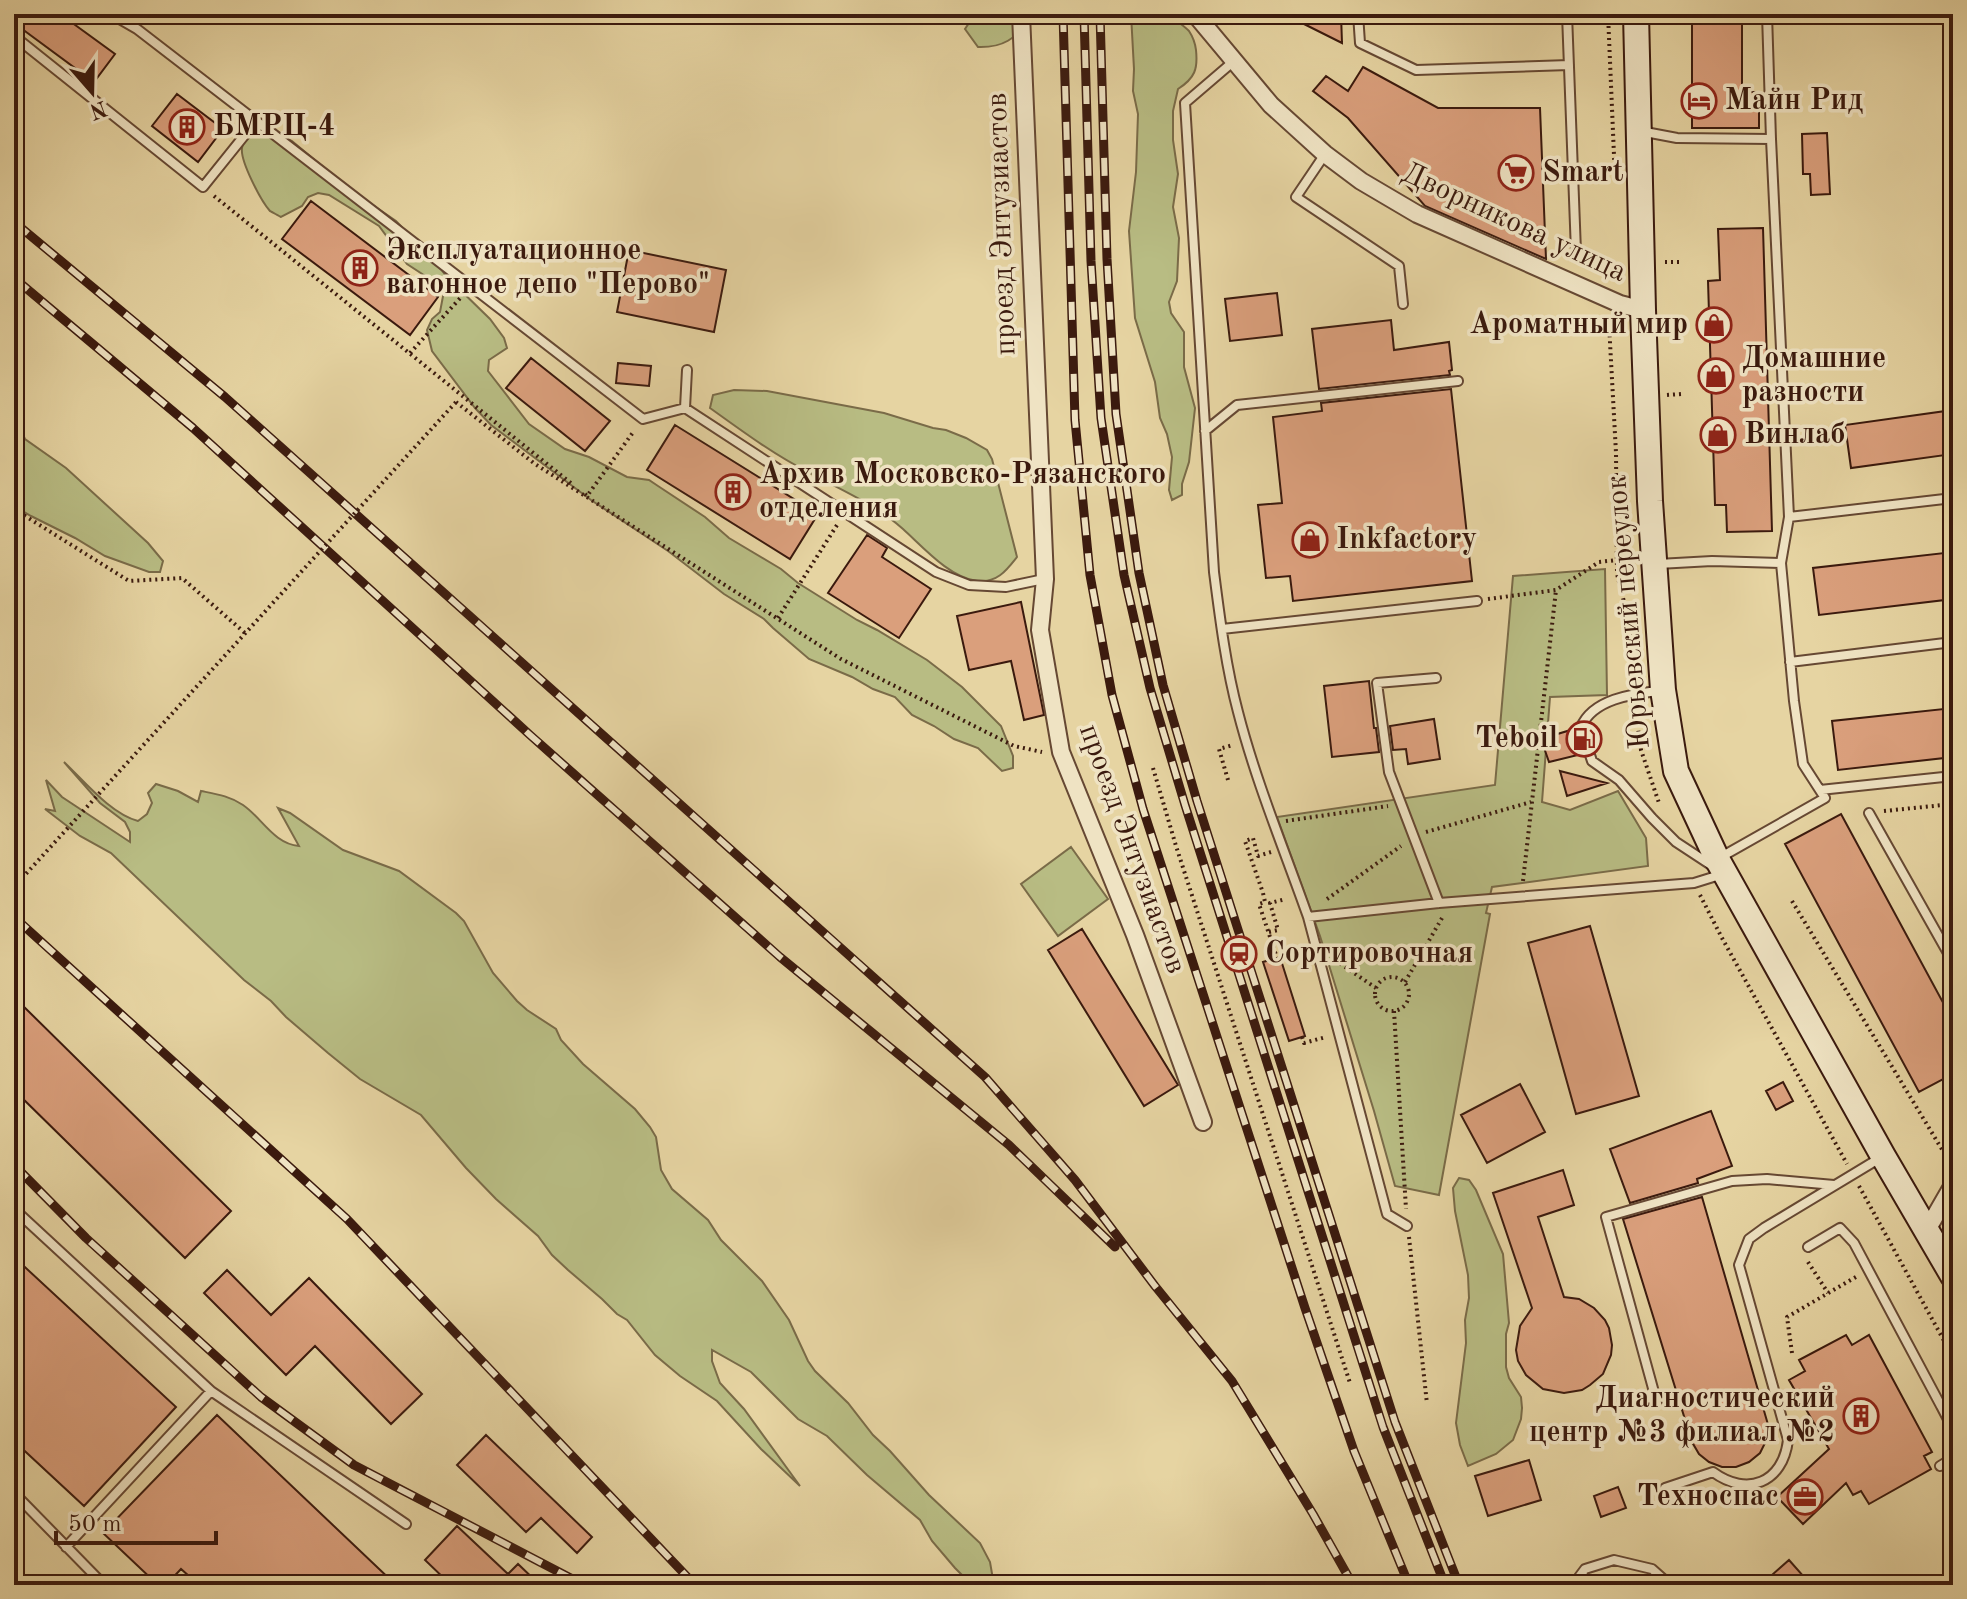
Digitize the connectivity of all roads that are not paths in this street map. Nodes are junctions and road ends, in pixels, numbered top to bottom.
1 (111, 14) edge
2 (1021, 14) edge
3 (1195, 14) edge
4 (1358, 14) edge
5 (1567, 14) edge
6 (1636, 14) edge
7 (1767, 14) edge
8 (14, 36) edge
9 (1234, 61) junction
10 (1569, 65) junction
11 (256, 121) junction
12 (1638, 130) junction
13 (1771, 139) junction
14 (1325, 154) junction
15 (1576, 252) dead end
16 (1403, 304) dead end
17 (1643, 310) junction
18 (687, 370) dead end
19 (1458, 381) dead end
20 (685, 408) junction
21 (1205, 431) junction
22 (1953, 498) edge
23 (1789, 517) junction
24 (1781, 563) junction
25 (1653, 565) junction
26 (1045, 579) junction
27 (1477, 601) road end
28 (1222, 629) junction
29 (1953, 642) edge
30 (1790, 662) junction
31 (1436, 678) dead end
32 (1663, 690) junction
33 (1581, 727) dead end
34 (1589, 752) dead end
35 (1953, 776) edge
36 (1820, 790) junction
37 (1869, 813) road end
38 (1721, 866) junction
39 (1439, 903) junction
40 (1308, 917) junction
41 (1953, 962) edge
42 (1203, 1122) dead end
43 (1883, 1156) junction
44 (1835, 1185) junction
45 (1953, 1185) edge
46 (14, 1209) edge
47 (1407, 1226) road end
48 (1927, 1230) junction
49 (1808, 1247) road end
50 (1953, 1276) edge
51 (211, 1391) junction
52 (1953, 1401) edge
53 (1657, 1403) dead end
54 (1941, 1406) junction
55 (1953, 1429) edge
56 (1953, 1458) edge
57 (1940, 1466) dead end
58 (1665, 1488) dead end
59 (14, 1493) edge
60 (406, 1524) dead end
61 (66, 1547) junction
62 (104, 1585) edge
63 (1573, 1585) edge
64 (1670, 1585) edge

1 - 11 lane
2 - 26 street, проезд Энтузиастов
3 - 9 street, Дворникова улица
4 - 10 lane
5 - 10 lane
6 - 12 street, Юрьевский переулок
7 - 13 lane
8 - 11 lane
9 - 14 street, Дворникова улица
9 - 21 lane
10 - 15 lane
11 - 20 lane
12 - 13 lane
12 - 17 street, Юрьевский переулок
13 - 23 lane
14 - 16 lane
14 - 17 street, Дворникова улица
17 - 25 street, Юрьевский переулок
18 - 20 lane
19 - 21 lane
20 - 26 lane
21 - 28 lane
22 - 23 lane
23 - 24 lane
24 - 25 lane
24 - 30 lane
25 - 32 street, Юрьевский переулок
26 - 42 street, проезд Энтузиастов
27 - 28 lane
28 - 40 lane
29 - 30 lane
30 - 36 lane
31 - 39 lane
32 - 33 lane
32 - 38 street, Юрьевский переулок
34 - 38 lane
35 - 36 lane
36 - 38 lane
37 - 41 lane
38 - 39 lane
38 - 43 street, Юрьевский переулок
39 - 40 lane
40 - 47 lane
43 - 44 lane
43 - 48 street, Юрьевский переулок
44 - 53 lane
44 - 58 lane
45 - 48 street
46 - 51 lane
48 - 50 street, Юрьевский переулок
49 - 54 lane
51 - 60 lane
51 - 61 lane
52 - 54 lane
54 - 55 lane
56 - 57 lane
59 - 61 lane
61 - 62 lane
63 - 64 lane

